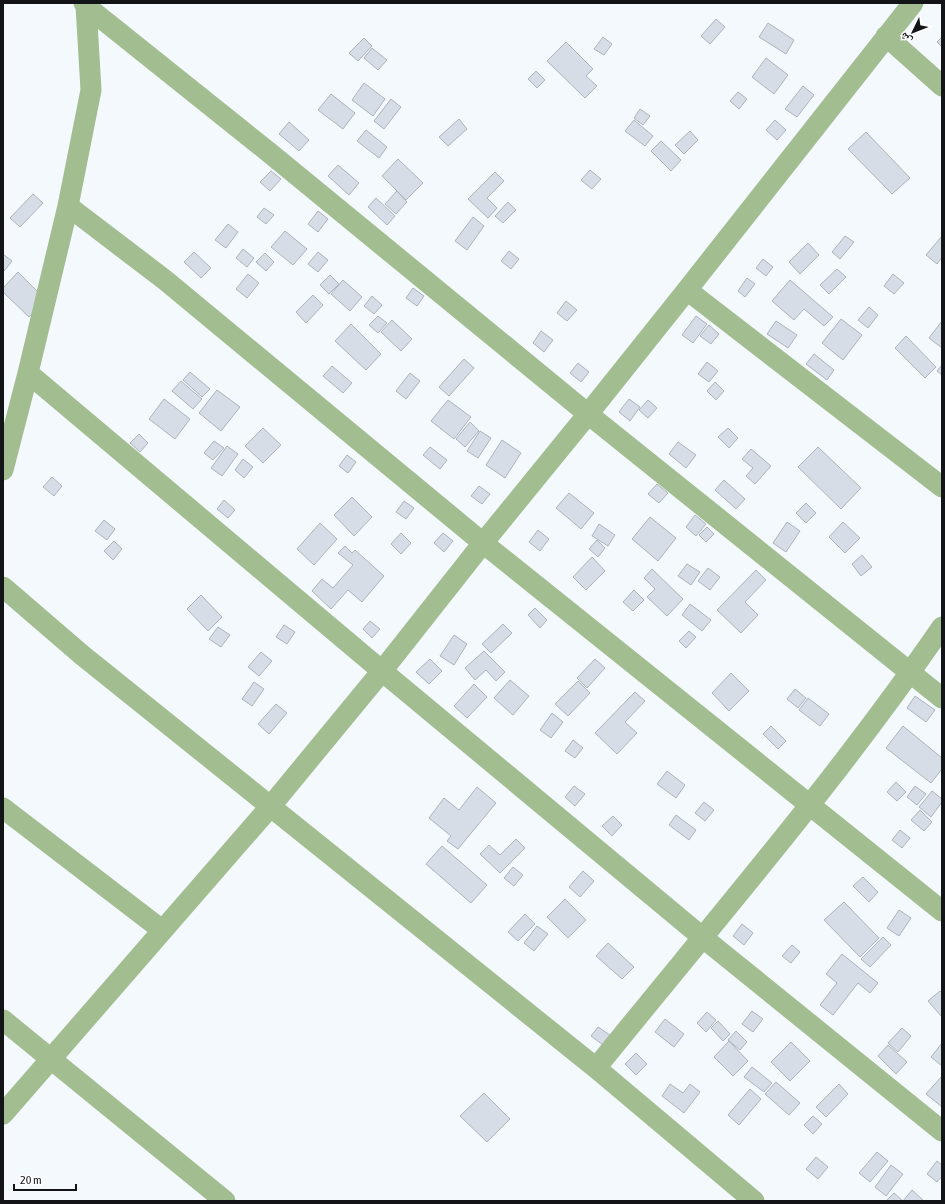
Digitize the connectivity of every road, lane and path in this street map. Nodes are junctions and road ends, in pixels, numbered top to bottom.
1 (913, 3) edge
2 (85, 5) edge
3 (886, 36) junction
4 (942, 86) edge
5 (68, 206) junction
6 (687, 290) junction
7 (28, 373) junction
8 (588, 414) junction
9 (3, 470) edge
10 (942, 487) edge
11 (483, 543) junction
12 (3, 587) edge
13 (942, 627) edge
14 (382, 672) junction
15 (910, 673) junction
16 (942, 698) edge
17 (810, 805) junction
18 (270, 807) junction
19 (3, 808) edge
20 (942, 911) edge
21 (162, 930) junction
22 (702, 937) junction
23 (3, 1020) edge
24 (51, 1059) junction
25 (596, 1068) junction
26 (3, 1114) edge
27 (942, 1131) edge
28 (225, 1201) edge
29 (754, 1201) edge

1 - 3 street
2 - 5 street
2 - 8 street
3 - 4 street
3 - 6 street
5 - 7 street
5 - 11 street
6 - 8 street
6 - 10 street
7 - 9 street
7 - 14 street
8 - 11 street
8 - 15 street
11 - 14 street
11 - 17 street
12 - 18 street
13 - 15 street
14 - 18 street
14 - 22 street
15 - 16 street
15 - 17 street
17 - 20 street
17 - 22 street
18 - 21 street
18 - 25 street
19 - 21 street
21 - 24 street
22 - 25 street
22 - 27 street
23 - 24 street
24 - 26 street
24 - 28 street
25 - 29 street

